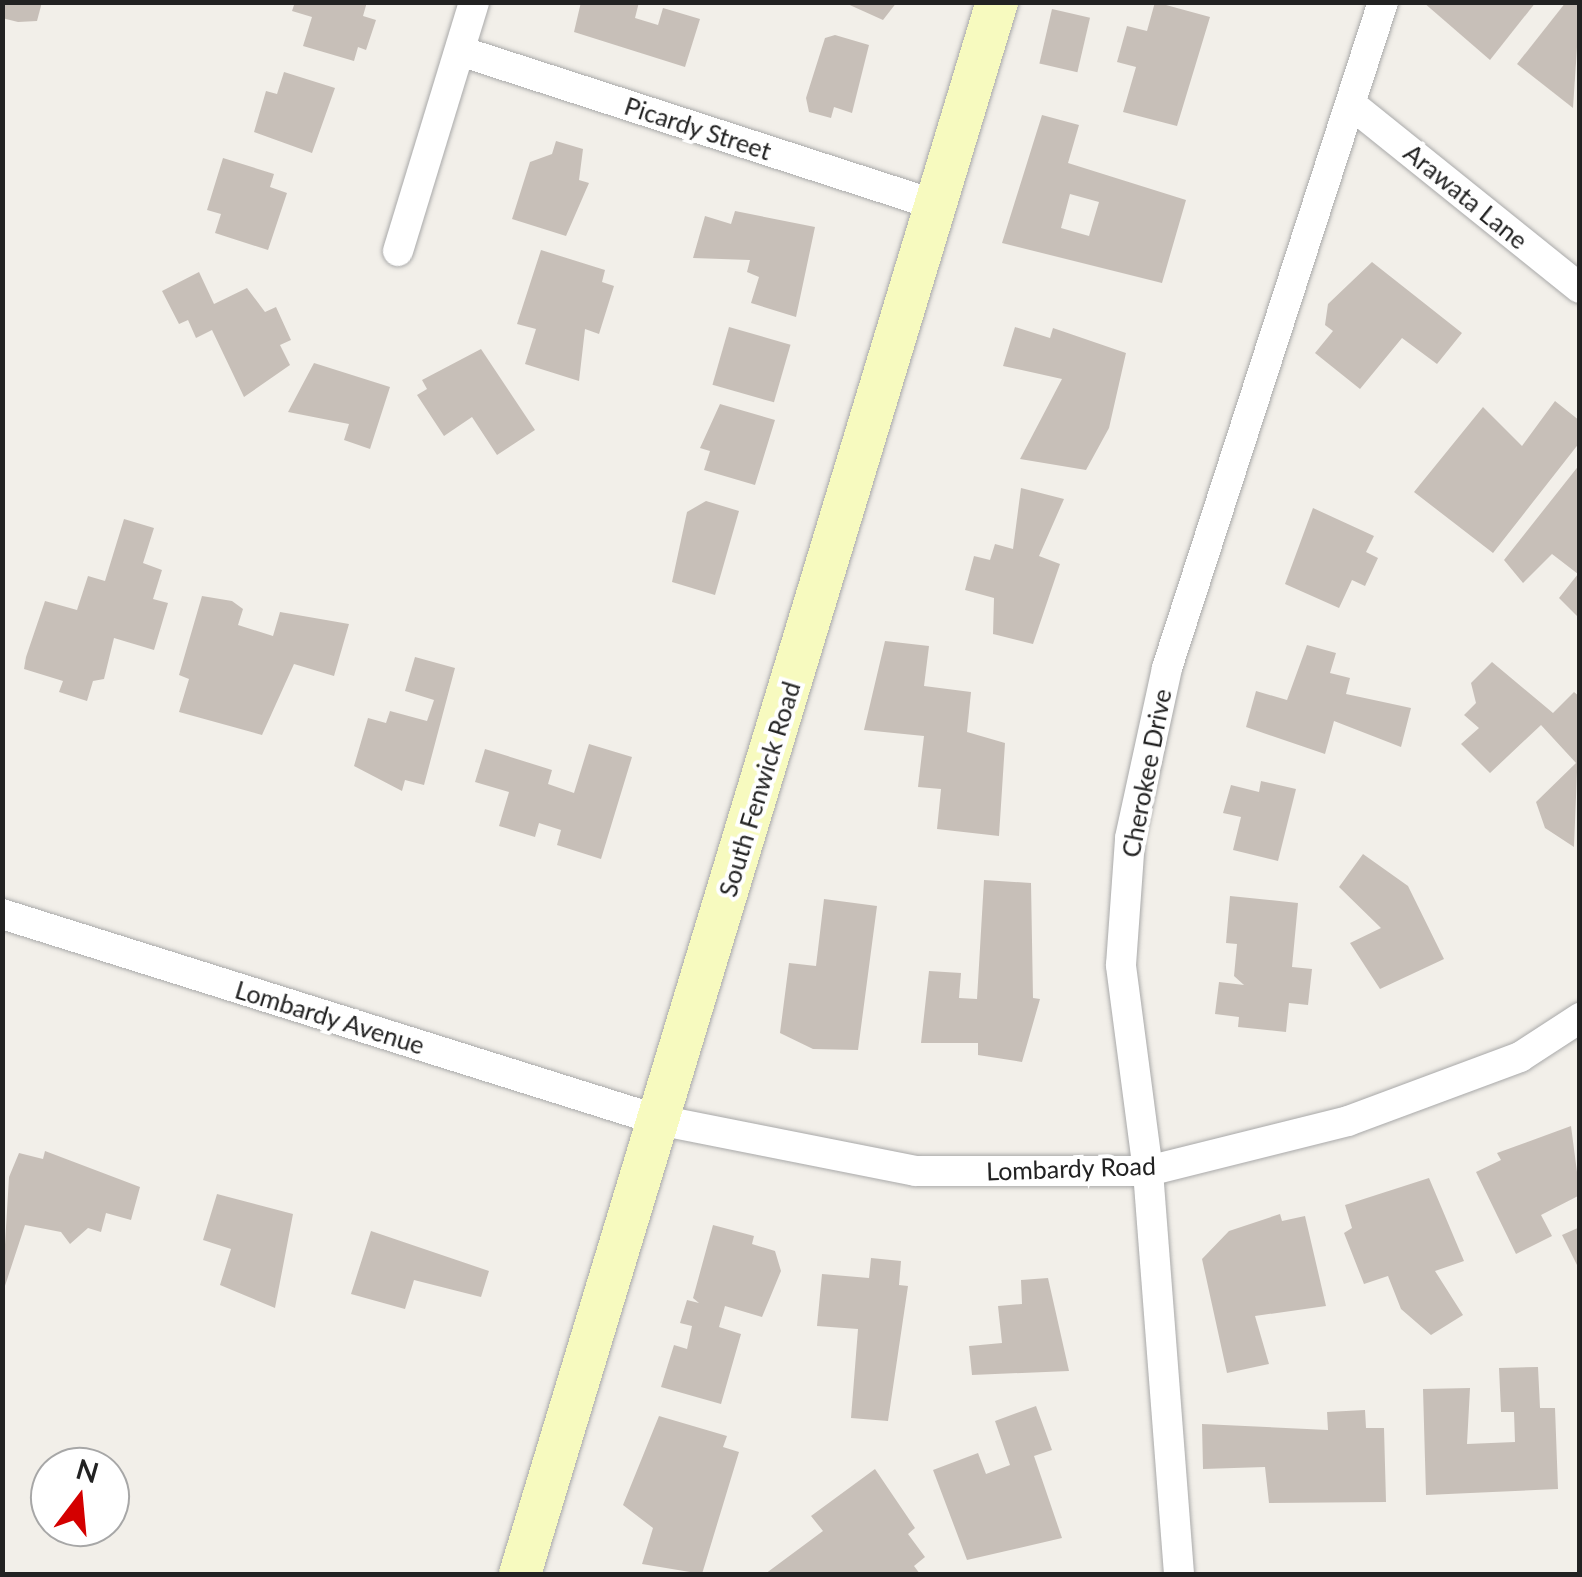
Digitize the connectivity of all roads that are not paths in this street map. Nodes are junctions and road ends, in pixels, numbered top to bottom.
1 (474, 2) edge
2 (997, 2) edge
3 (1383, 2) edge
4 (460, 51) junction
5 (1352, 105) junction
6 (936, 205) junction
7 (398, 251) dead end
8 (1580, 288) edge
9 (2, 914) edge
10 (1580, 1018) edge
11 (658, 1120) junction
12 (1148, 1171) junction
13 (520, 1574) edge
14 (1180, 1574) edge

1 - 4 street
2 - 6 street, South Fenwick Road
3 - 5 street, Cherokee Drive
4 - 6 street, Picardy Street
4 - 7 street
5 - 8 street, Arawata Lane
5 - 12 street, Cherokee Drive
6 - 11 street, South Fenwick Road
9 - 11 street, Lombardy Avenue
10 - 12 street, Lombardy Road
11 - 12 street, Lombardy Road
11 - 13 street, South Fenwick Road
12 - 14 street, Cherokee Drive

